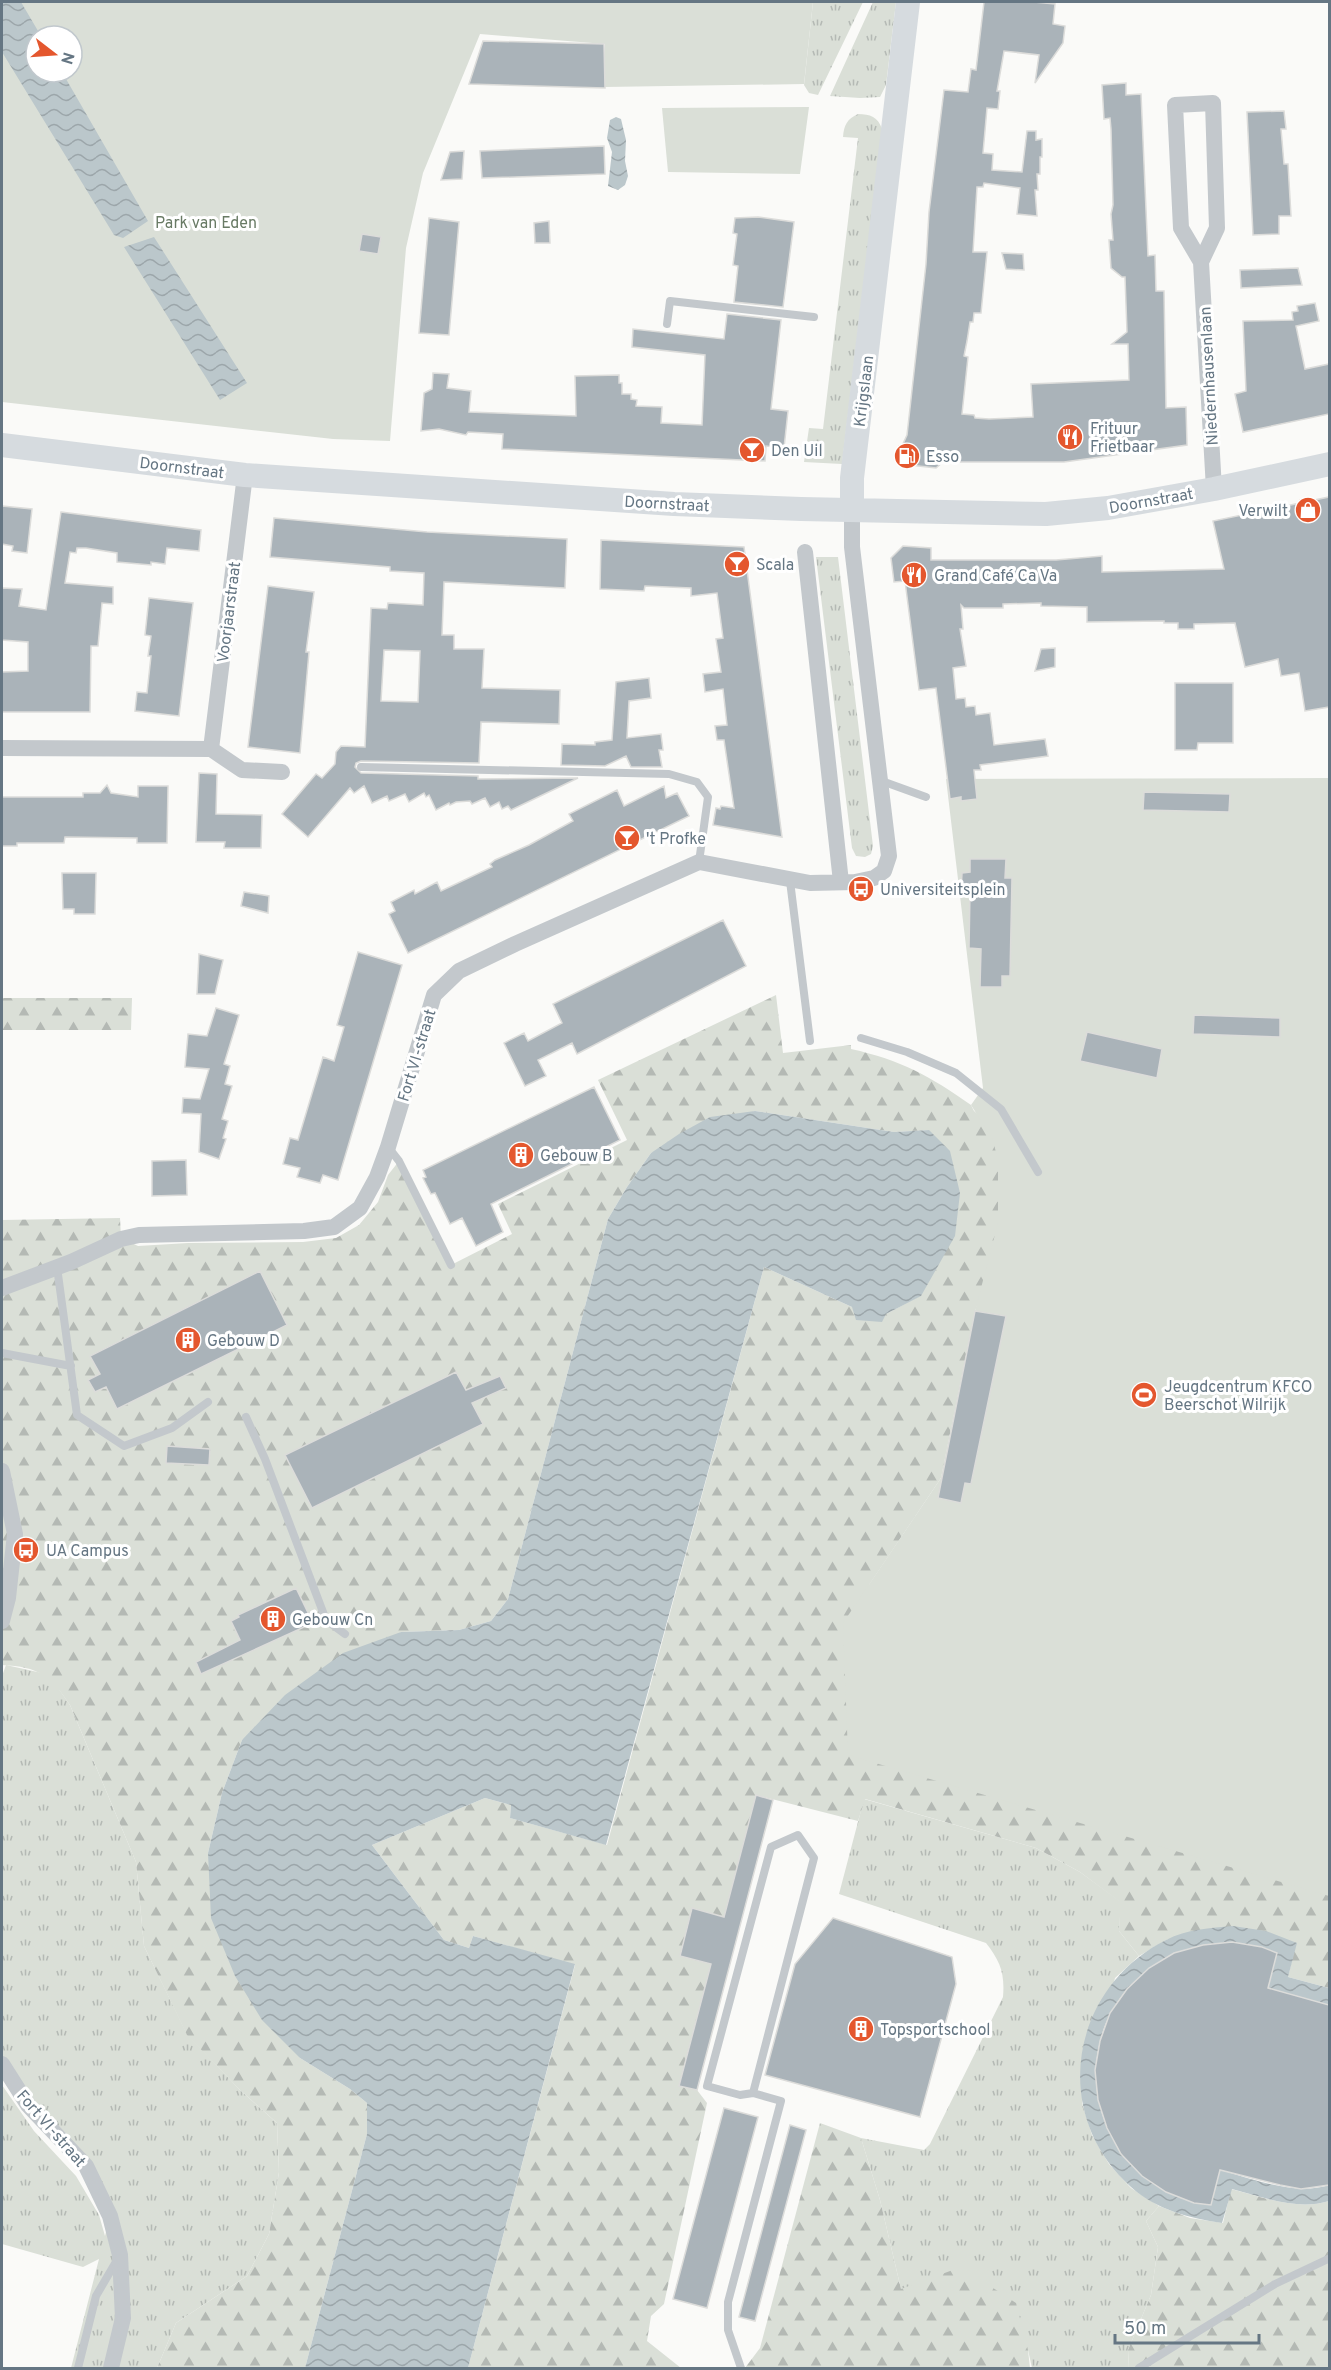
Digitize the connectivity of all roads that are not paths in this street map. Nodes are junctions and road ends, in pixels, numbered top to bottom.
1 (908, 2) edge
2 (1201, 262) junction
3 (814, 317) dead end
4 (667, 324) dead end
5 (2, 445) edge
6 (1329, 464) edge
7 (245, 475) junction
8 (1214, 489) junction
9 (852, 510) junction
10 (805, 552) dead end
11 (2, 748) edge
12 (211, 749) junction
13 (361, 767) dead end
14 (282, 772) dead end
15 (879, 780) junction
16 (926, 797) dead end
17 (699, 862) junction
18 (790, 881) junction
19 (841, 882) junction
20 (861, 1038) dead end
21 (810, 1041) dead end
22 (388, 1147) junction
23 (1038, 1172) dead end
24 (451, 1265) dead end
25 (57, 1266) junction
26 (2, 1288) edge
27 (2, 1353) edge
28 (71, 1366) junction
29 (208, 1402) dead end
30 (246, 1417) dead end
31 (2, 1471) edge
32 (2, 1621) edge
33 (345, 1634) dead end
34 (2, 2064) edge
35 (753, 2093) junction
36 (120, 2255) junction
37 (1329, 2258) edge
38 (78, 2368) edge
39 (111, 2368) edge
40 (741, 2368) edge
41 (1140, 2368) edge

1 - 9 street, Krijgslaan
2 - 2 street, Niedernhausenlaan
2 - 8 street, Niedernhausenlaan
3 - 4 lane
5 - 7 street, Doornstraat
6 - 8 street, Doornstraat
7 - 9 street, Doornstraat
7 - 12 street, Voorjaarstraat
8 - 9 street, Doornstraat
9 - 15 street, Krijgslaan
10 - 19 street
11 - 12 street
12 - 14 street
13 - 17 lane
15 - 16 lane
15 - 19 street
17 - 18 street
17 - 22 street, Fort VI-straat
18 - 19 street
18 - 21 lane
20 - 23 lane
22 - 24 lane
22 - 25 street, Fort VI-straat
25 - 26 street, Fort VI-straat
25 - 28 lane
27 - 28 lane
28 - 29 lane
30 - 33 lane
31 - 32 street
34 - 36 street, Fort VI-straat
35 - 35 lane
35 - 40 lane
36 - 38 lane
36 - 39 street, Fort VI-straat
37 - 41 lane

